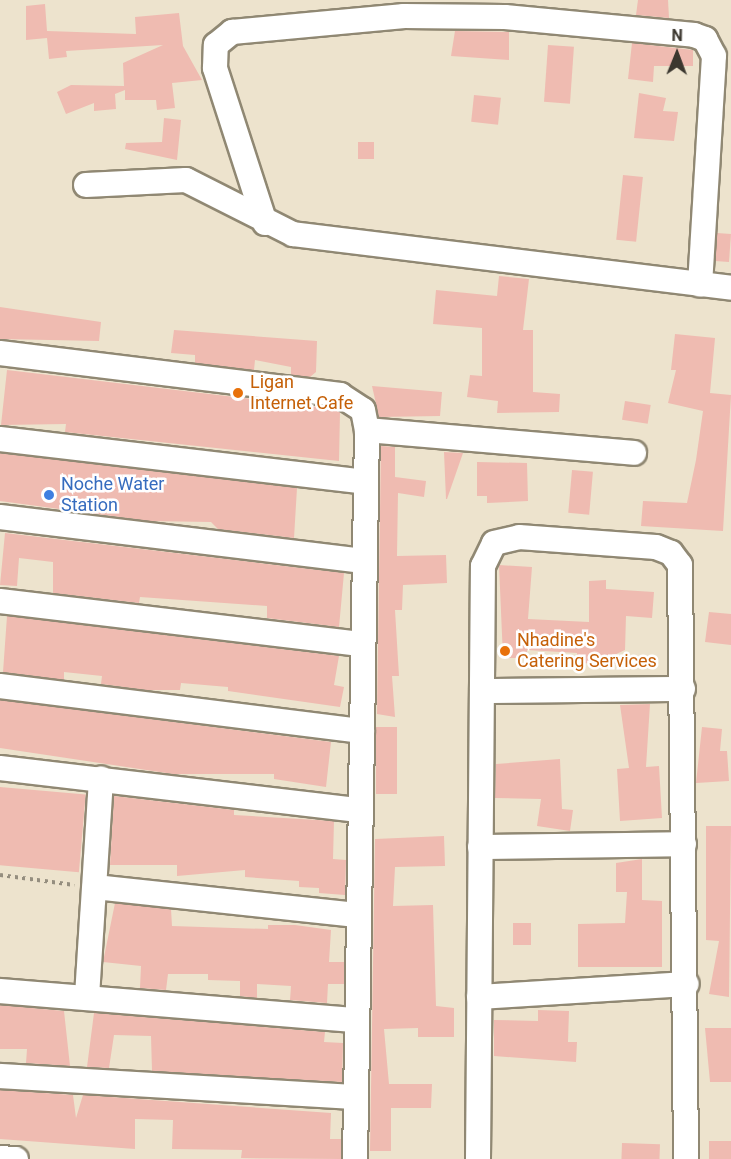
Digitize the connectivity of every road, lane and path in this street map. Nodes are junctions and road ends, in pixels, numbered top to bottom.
1 (505, 9) edge
2 (723, 100) edge
3 (86, 185) dead end
4 (265, 223) junction
5 (700, 285) junction
6 (731, 288) edge
7 (0, 353) edge
8 (367, 430) junction
9 (0, 439) edge
10 (634, 453) dead end
11 (365, 482) junction
12 (0, 517) edge
13 (363, 561) junction
14 (0, 601) edge
15 (362, 644) junction
16 (0, 686) edge
17 (683, 689) junction
18 (482, 691) junction
19 (362, 731) junction
20 (0, 768) edge
21 (101, 778) junction
22 (359, 810) junction
23 (684, 844) junction
24 (480, 847) junction
25 (0, 875) edge
26 (95, 887) junction
27 (357, 915) junction
28 (687, 984) junction
29 (0, 991) edge
30 (87, 996) junction
31 (478, 997) junction
32 (354, 1020) junction
33 (0, 1076) edge
34 (354, 1097) junction
35 (0, 1158) edge
36 (16, 1159) edge
37 (355, 1159) edge
38 (478, 1159) edge
39 (686, 1159) edge

1 - 2 street
1 - 4 street
2 - 5 street
3 - 4 street
4 - 5 street
5 - 6 street
7 - 8 street
8 - 10 street
8 - 11 street
9 - 11 street
11 - 13 street
12 - 13 street
13 - 15 street
14 - 15 street
15 - 19 street
16 - 19 street
17 - 18 street
17 - 18 street
17 - 23 street
18 - 24 street
19 - 22 street
20 - 21 street
21 - 22 street
21 - 26 street
22 - 27 street
23 - 24 street
23 - 28 street
24 - 31 street
25 - 26 path
26 - 27 street
26 - 30 street
27 - 32 street
28 - 31 street
28 - 39 street
29 - 30 street
30 - 32 street
31 - 38 street
32 - 34 street
33 - 34 street
34 - 37 street
35 - 36 street

